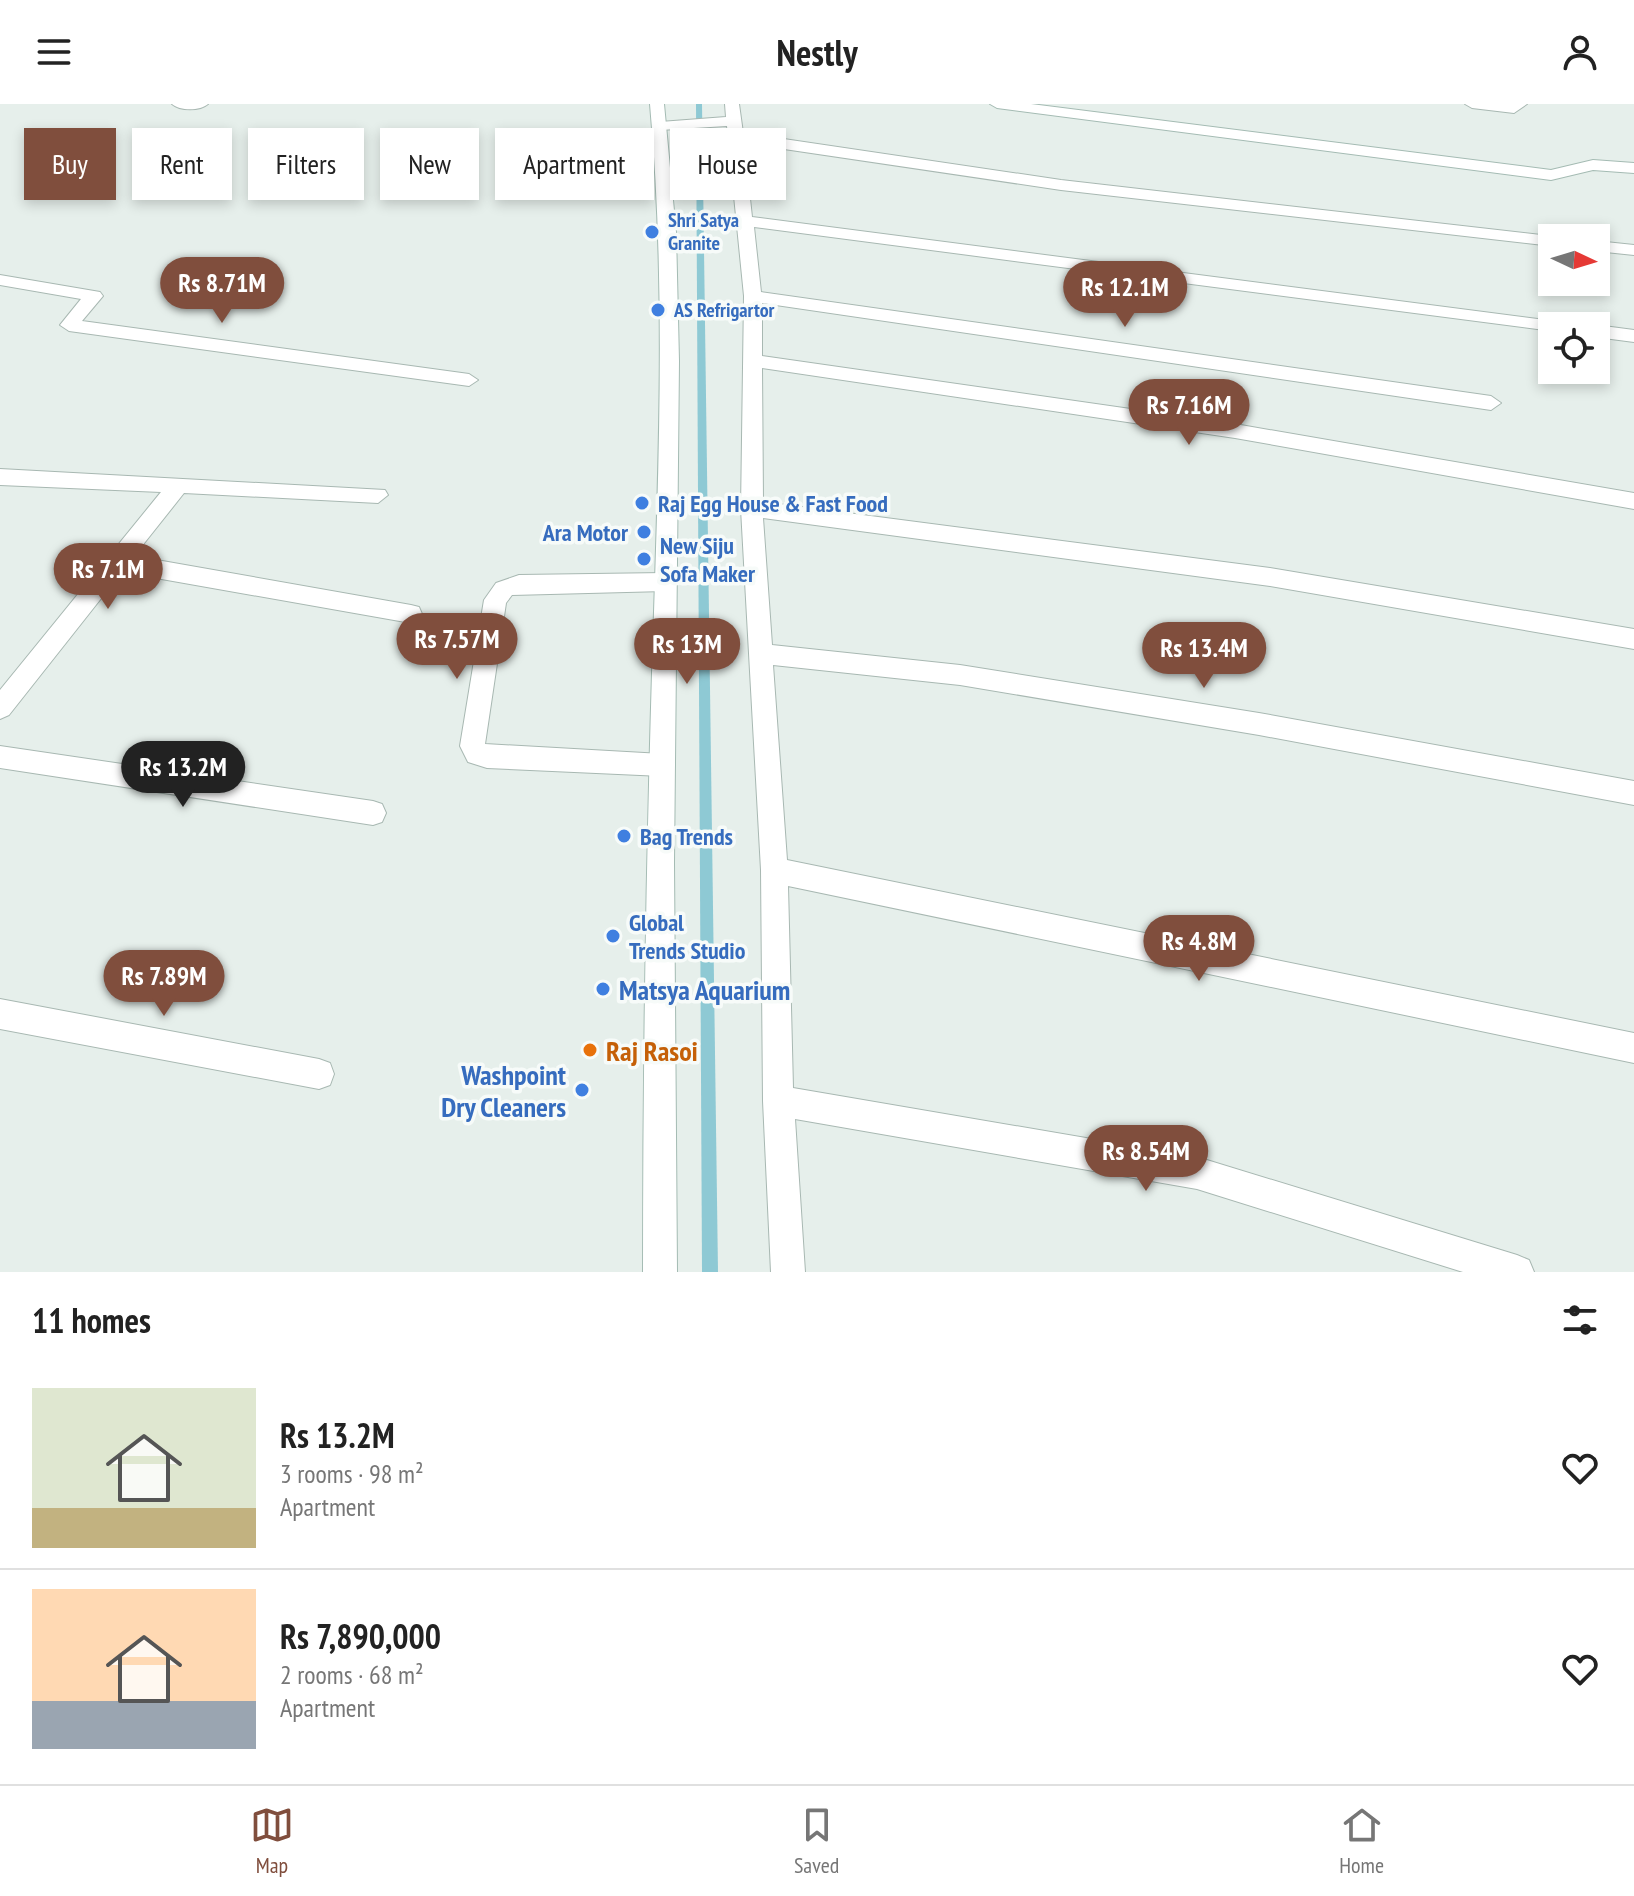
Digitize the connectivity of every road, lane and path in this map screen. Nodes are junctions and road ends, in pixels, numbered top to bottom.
1 (179, 104) edge
2 (201, 104) edge
3 (997, 104) edge
4 (1472, 104) edge
5 (1520, 104) edge
6 (665, 118) edge
7 (732, 121) edge
8 (1634, 168) edge
9 (746, 221) junction
10 (1538, 239) edge
11 (1610, 247) edge
12 (1634, 250) edge
13 (0, 280) edge
14 (753, 296) junction
15 (1538, 324) edge
16 (1610, 333) edge
17 (1634, 336) edge
18 (750, 360) junction
19 (469, 380) dead end
20 (1491, 403) dead end
21 (0, 477) edge
22 (180, 484) junction
23 (378, 495) dead end
24 (1634, 501) edge
25 (752, 509) junction
26 (117, 562) junction
27 (665, 582) junction
28 (411, 614) dead end
29 (1634, 639) edge
30 (763, 654) junction
31 (0, 708) edge
32 (0, 757) edge
33 (662, 765) junction
34 (1634, 793) edge
35 (373, 813) dead end
36 (774, 870) junction
37 (0, 1014) edge
38 (1634, 1048) edge
39 (319, 1074) dead end
40 (778, 1101) junction
41 (660, 1272) edge
42 (788, 1272) edge
43 (1517, 1272) edge

1 - 2 street
3 - 8 street
4 - 5 street
6 - 7 street
6 - 27 street
7 - 9 street
7 - 10 street
9 - 14 street
9 - 15 street
11 - 12 street
13 - 19 street
14 - 18 street
14 - 20 street
16 - 17 street
18 - 24 street
18 - 25 street
21 - 22 street
22 - 23 street
22 - 26 street
25 - 29 street
25 - 30 street
26 - 28 street
26 - 31 street
27 - 33 street
27 - 33 street
30 - 34 street
30 - 36 street
32 - 35 street
33 - 41 street
36 - 38 street
36 - 40 street
37 - 39 street
40 - 42 street
40 - 43 street

